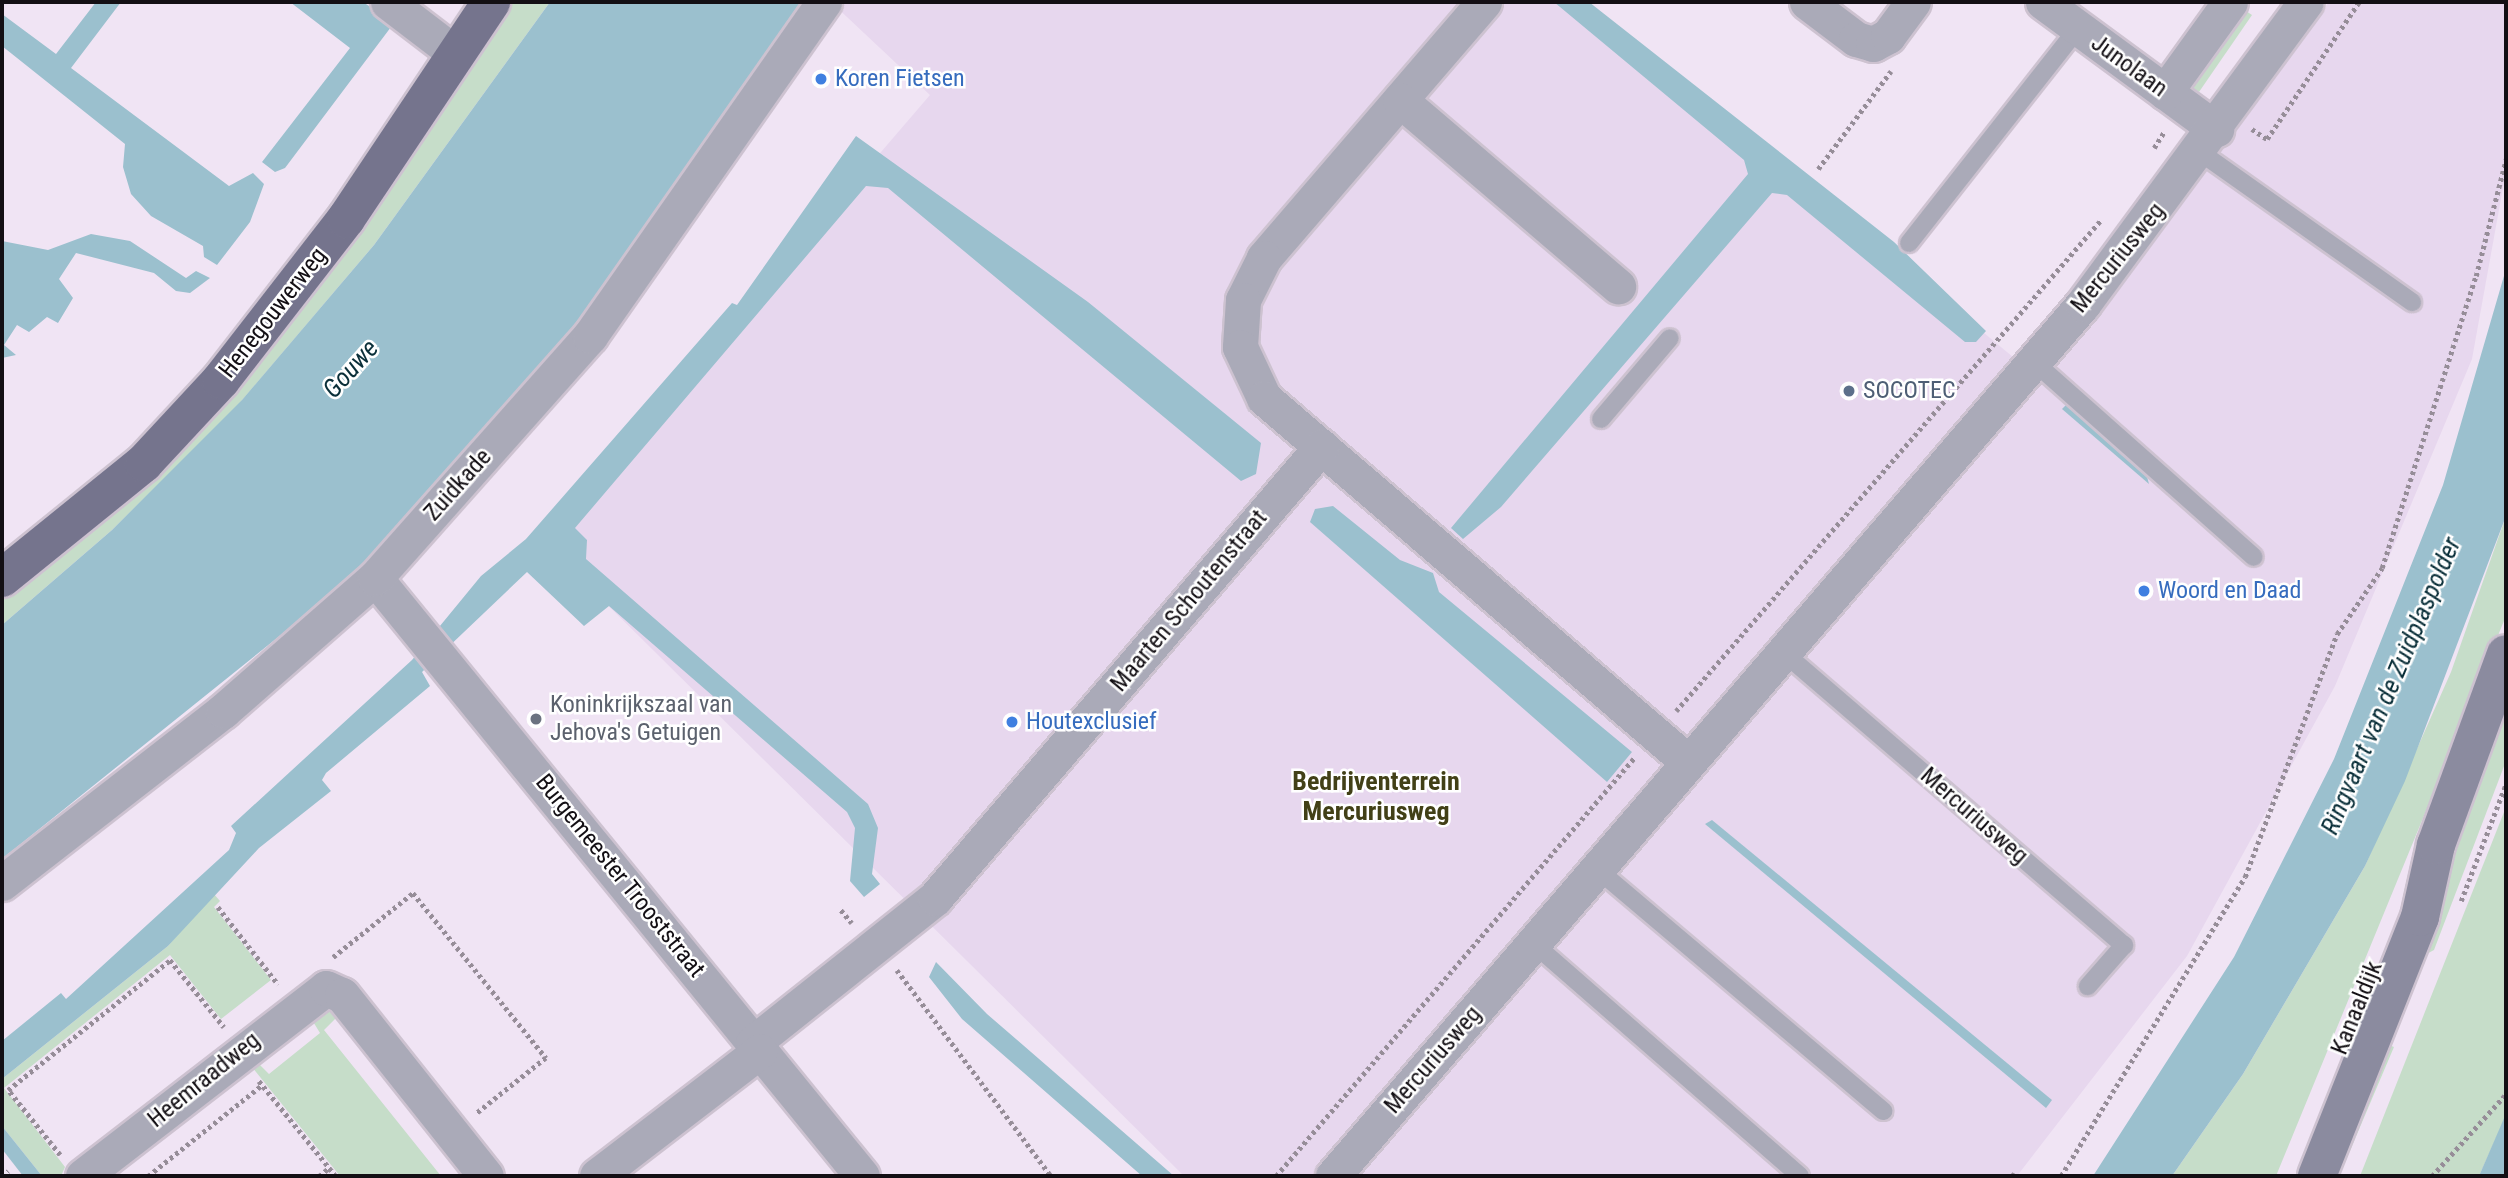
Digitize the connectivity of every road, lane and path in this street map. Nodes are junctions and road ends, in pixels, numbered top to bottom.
1 (388, 2) edge
2 (491, 2) edge
3 (824, 2) edge
4 (1484, 2) edge
5 (1807, 2) edge
6 (1913, 2) edge
7 (2043, 2) edge
8 (2230, 2) edge
9 (2305, 2) edge
10 (2359, 2) edge
11 (2078, 28) junction
12 (1873, 44) junction
13 (456, 54) junction
14 (2174, 99) junction
15 (1400, 100) junction
16 (2215, 131) junction
17 (2146, 159) dead end
18 (2506, 159) edge
19 (1818, 169) dead end
20 (2109, 211) dead end
21 (1909, 243) dead end
22 (1618, 286) dead end
23 (2412, 302) dead end
24 (1670, 338) dead end
25 (2033, 361) junction
26 (1601, 419) dead end
27 (1321, 447) junction
28 (2254, 557) dead end
29 (2, 578) edge
30 (375, 578) junction
31 (1783, 652) junction
32 (2506, 654) edge
33 (1657, 734) junction
34 (1688, 762) junction
35 (2506, 784) edge
36 (2436, 845) junction
37 (1597, 869) junction
38 (2, 883) edge
39 (218, 907) dead end
40 (2458, 909) dead end
41 (883, 938) junction
42 (1533, 943) junction
43 (2088, 986) dead end
44 (326, 988) junction
45 (296, 1007) junction
46 (757, 1047) junction
47 (239, 1051) junction
48 (262, 1085) junction
49 (2506, 1094) edge
50 (1883, 1111) dead end
51 (451, 1133) junction
52 (329, 1168) junction
53 (8, 1171) dead end
54 (76, 1171) edge
55 (2, 1176) edge
56 (148, 1176) edge
57 (318, 1176) edge
58 (336, 1176) edge
59 (486, 1176) edge
60 (597, 1176) edge
61 (862, 1176) edge
62 (1051, 1176) edge
63 (1276, 1176) edge
64 (1333, 1176) edge
65 (1800, 1176) edge
66 (2062, 1176) edge
67 (2288, 1176) edge
68 (2317, 1176) edge
69 (2432, 1176) edge

1 - 13 street
2 - 13 main road, Henegouwerweg
3 - 30 street, Zuidkade
4 - 15 street
5 - 12 street
6 - 12 street
7 - 11 street, Junolaan
8 - 14 street
9 - 16 street, Mercuriusweg
10 - 16 path
11 - 14 street, Junolaan
11 - 21 lane
12 - 19 path
13 - 29 main road, Henegouwerweg
14 - 16 street, Junolaan
14 - 17 path
15 - 22 street
15 - 27 street
16 - 23 lane
16 - 25 street, Mercuriusweg
18 - 66 path
20 - 33 path
24 - 26 lane
25 - 28 lane
25 - 31 street, Mercuriusweg
27 - 33 street
27 - 41 street, Maarten Schoutenstraat
30 - 38 street, Zuidkade
30 - 46 street, Burgemeester Trooststraat
31 - 34 street, Mercuriusweg
31 - 43 lane, Mercuriusweg
32 - 36 main road, Kanaaldijk
33 - 34 street
33 - 63 path
34 - 37 street, Mercuriusweg
35 - 40 path
36 - 67 main road, Kanaaldijk
36 - 68 main road, Kanaaldijk
37 - 42 street, Mercuriusweg
37 - 50 lane
39 - 45 path
41 - 46 street, Maarten Schoutenstraat
41 - 62 path
42 - 64 street, Mercuriusweg
42 - 65 lane
44 - 45 street, Heemraadweg
44 - 51 street
44 - 51 path
45 - 47 street, Heemraadweg
46 - 60 street
46 - 61 street, Burgemeester Trooststraat
47 - 48 path
47 - 54 street, Heemraadweg
47 - 54 path
48 - 52 path
48 - 56 path
49 - 69 path
51 - 59 street
52 - 57 path
52 - 58 path
53 - 55 path

